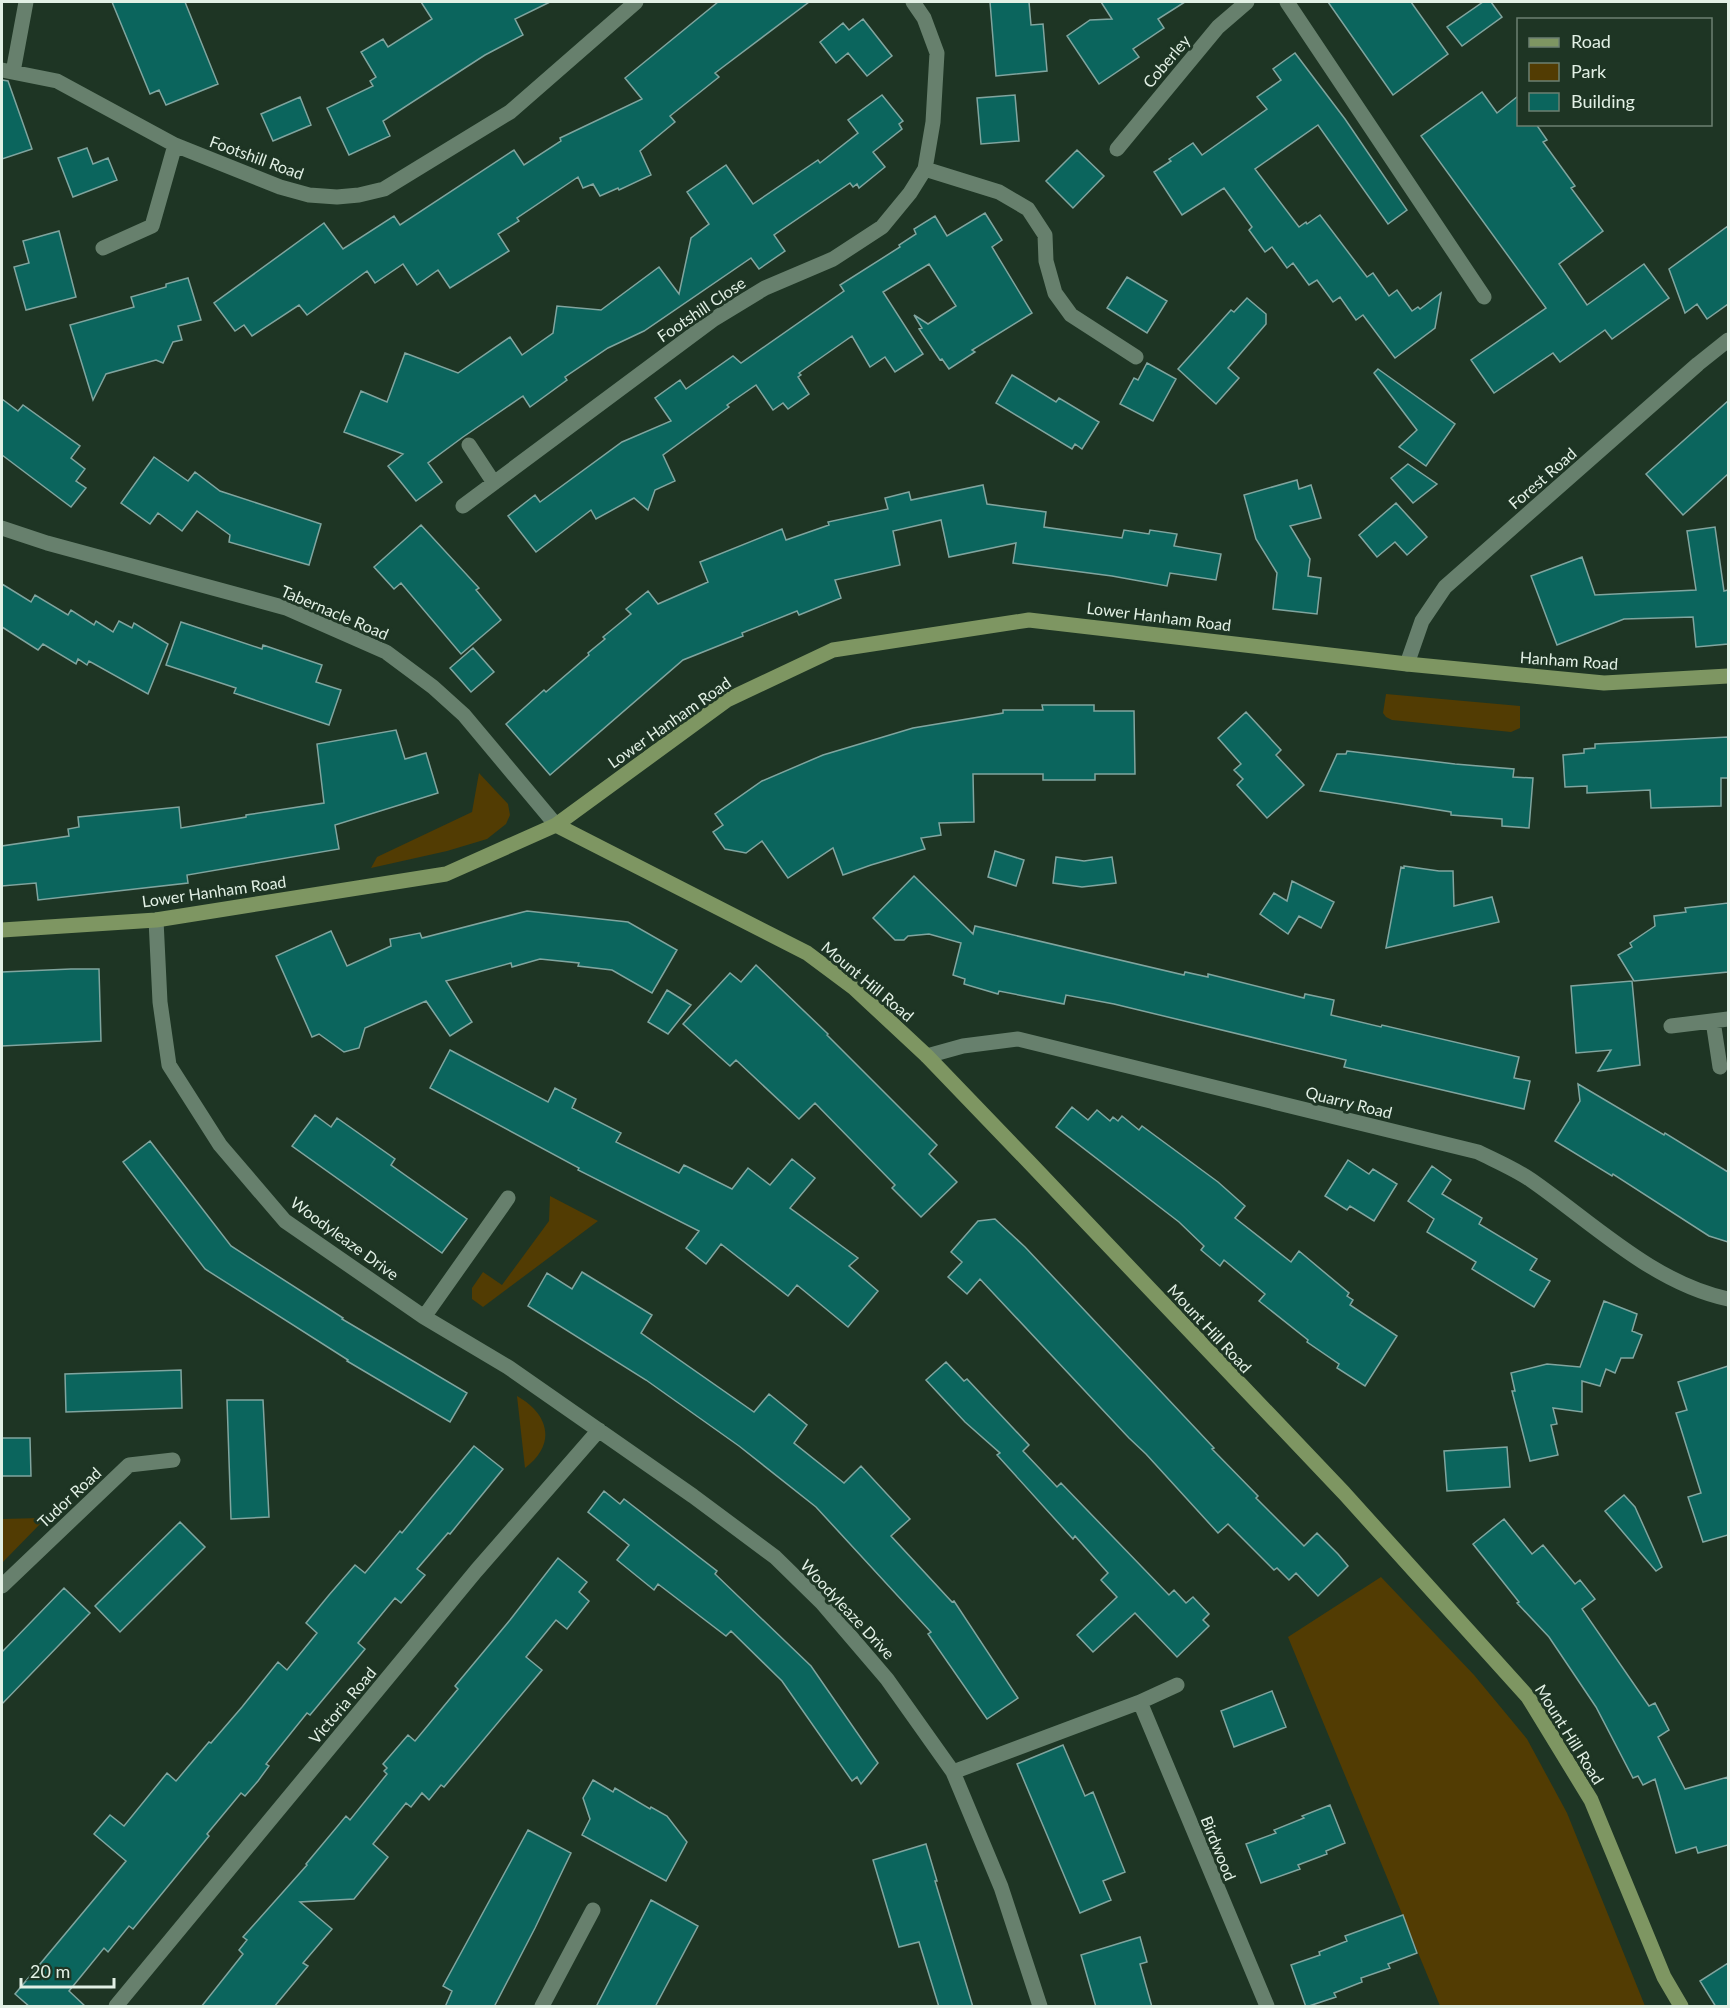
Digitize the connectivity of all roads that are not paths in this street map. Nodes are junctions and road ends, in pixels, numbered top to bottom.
1 (26, 2) edge
2 (636, 2) edge
3 (913, 2) edge
4 (1248, 2) edge
5 (1287, 2) edge
6 (7, 71) edge
7 (175, 145) junction
8 (1117, 149) dead end
9 (925, 169) junction
10 (103, 248) dead end
11 (1484, 297) dead end
12 (1728, 340) edge
13 (1136, 357) dead end
14 (469, 445) dead end
15 (494, 483) junction
16 (463, 506) dead end
17 (2, 528) edge
18 (1407, 664) junction
19 (1728, 676) edge
20 (556, 825) junction
21 (156, 920) junction
22 (2, 930) edge
23 (1721, 1020) edge
24 (1671, 1026) dead end
25 (927, 1056) junction
26 (1720, 1067) dead end
27 (508, 1198) dead end
28 (1728, 1299) edge
29 (423, 1317) junction
30 (599, 1430) junction
31 (173, 1460) dead end
32 (2, 1586) edge
33 (1178, 1685) dead end
34 (1140, 1702) junction
35 (953, 1772) junction
36 (593, 1910) dead end
37 (116, 2007) edge
38 (542, 2007) edge
39 (1040, 2007) edge
40 (1267, 2007) edge
41 (1681, 2007) edge

1 - 6 street
2 - 7 street, Footshill Road
3 - 9 street, Footshill Close
4 - 8 street, Coberley
5 - 11 street
6 - 7 street, Footshill Road
7 - 10 street
9 - 13 street
9 - 15 street, Footshill Close
12 - 18 street, Forest Road
14 - 15 street
15 - 16 street, Footshill Close
17 - 20 street, Tabernacle Road
18 - 19 main road, Hanham Road
18 - 20 main road, Lower Hanham Road
20 - 21 main road, Lower Hanham Road
20 - 25 main road, Mount Hill Road
21 - 22 main road, Lower Hanham Road
21 - 29 street, Woodyleaze Drive
23 - 24 street
23 - 26 street
25 - 28 street, Quarry Road
25 - 41 main road, Mount Hill Road
27 - 29 street
29 - 30 street, Woodyleaze Drive
30 - 35 street, Woodyleaze Drive
30 - 37 street, Victoria Road
31 - 32 street, Tudor Road
33 - 34 street
34 - 35 street
34 - 40 street, Birdwood
35 - 39 street, Woodyleaze Drive
36 - 38 street

